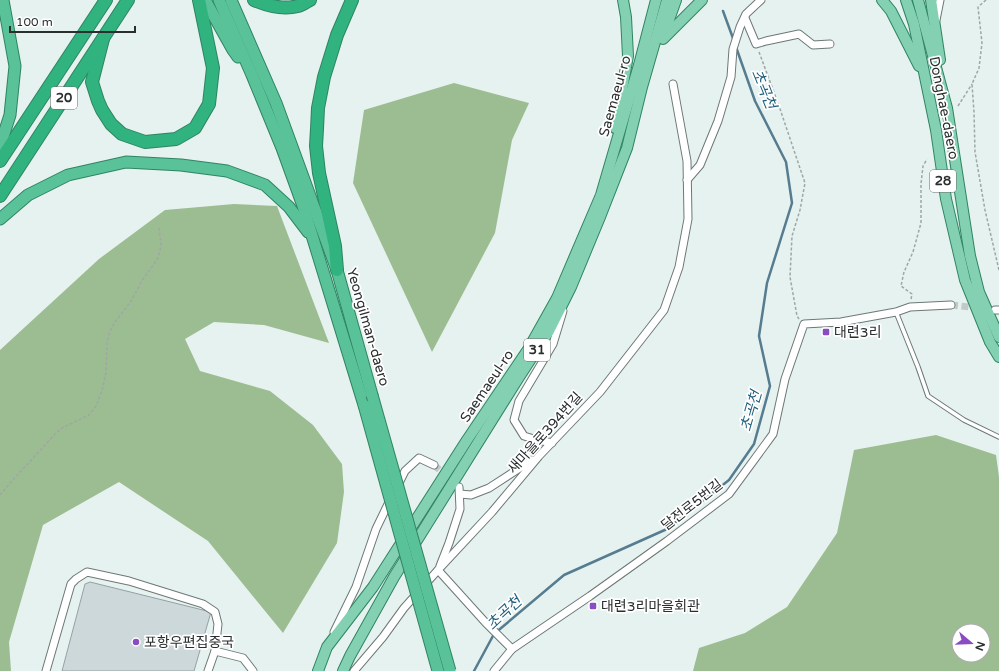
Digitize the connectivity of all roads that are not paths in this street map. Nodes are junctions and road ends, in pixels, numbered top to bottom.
1 (3, 0) edge
2 (106, 0) edge
3 (128, 0) edge
4 (199, 0) edge
5 (205, 0) edge
6 (219, 0) edge
7 (231, 0) edge
8 (254, 0) edge
9 (310, 0) edge
10 (352, 0) edge
11 (623, 0) edge
12 (656, 0) edge
13 (667, 0) edge
14 (676, 0) edge
15 (702, 0) edge
16 (761, 0) edge
17 (882, 0) edge
18 (906, 0) edge
19 (918, 0) edge
20 (931, 0) edge
21 (940, 0) edge
22 (745, 18) junction
23 (935, 26) junction
24 (103, 39) junction
25 (661, 41) junction
26 (830, 44) dead end
27 (252, 75) junction
28 (673, 84) dead end
29 (642, 87) junction
30 (947, 108) junction
31 (936, 130) junction
32 (0, 146) edge
33 (0, 161) edge
34 (687, 180) junction
35 (601, 195) junction
36 (0, 196) edge
37 (0, 220) edge
38 (313, 238) junction
39 (337, 270) junction
40 (571, 287) junction
41 (951, 305) tunnel mouth
42 (896, 312) junction
43 (999, 337) edge
44 (999, 357) edge
45 (999, 437) edge
46 (552, 443) junction
47 (539, 456) junction
48 (434, 465) tunnel mouth
49 (438, 570) junction
50 (327, 647) junction
51 (512, 649) junction
52 (214, 651) junction
53 (46, 671) edge
54 (208, 671) edge
55 (253, 671) edge
56 (318, 671) edge
57 (343, 671) edge
58 (354, 671) edge
59 (438, 671) edge
60 (450, 671) edge
61 (494, 671) edge

1 - 32 highway
2 - 33 highway, 20
3 - 24 highway, 20
4 - 24 highway
5 - 27 highway
6 - 27 highway, Yeongilman-daero
7 - 39 highway, Yeongilman-daero
8 - 9 highway
10 - 39 highway
11 - 35 main road
12 - 35 main road, Saemaeul-ro / 31
13 - 29 main road, Saemaeul-ro / 31
14 - 25 main road
15 - 25 main road
16 - 22 street
17 - 31 main road
18 - 31 main road, Donghae-daero / 28
19 - 30 main road
20 - 23 main road
21 - 23 street
22 - 26 street
22 - 34 street
23 - 30 main road
24 - 36 highway, 20
25 - 29 main road
27 - 38 highway, Yeongilman-daero
28 - 34 street, 새마을로394번길
29 - 40 main road, Saemaeul-ro / 31
30 - 43 main road
31 - 44 main road, Donghae-daero / 28
34 - 46 street, 새마을로394번길
35 - 50 main road, Saemaeul-ro / 31
37 - 38 highway
38 - 59 highway, Yeongilman-daero, bridge
39 - 60 highway, Yeongilman-daero, bridge
40 - 46 street
40 - 57 main road, Saemaeul-ro / 31
41 - 42 street
42 - 45 lane
42 - 51 street, 달전로5번길
46 - 47 street, 새마을로394번길
47 - 49 street, 새마을로394번길
47 - 49 street
48 - 50 street
49 - 51 street
49 - 58 street, 새마을로394번길
50 - 56 main road, Saemaeul-ro / 31
51 - 61 street, 달전로5번길
52 - 53 street
52 - 54 street
52 - 55 street

